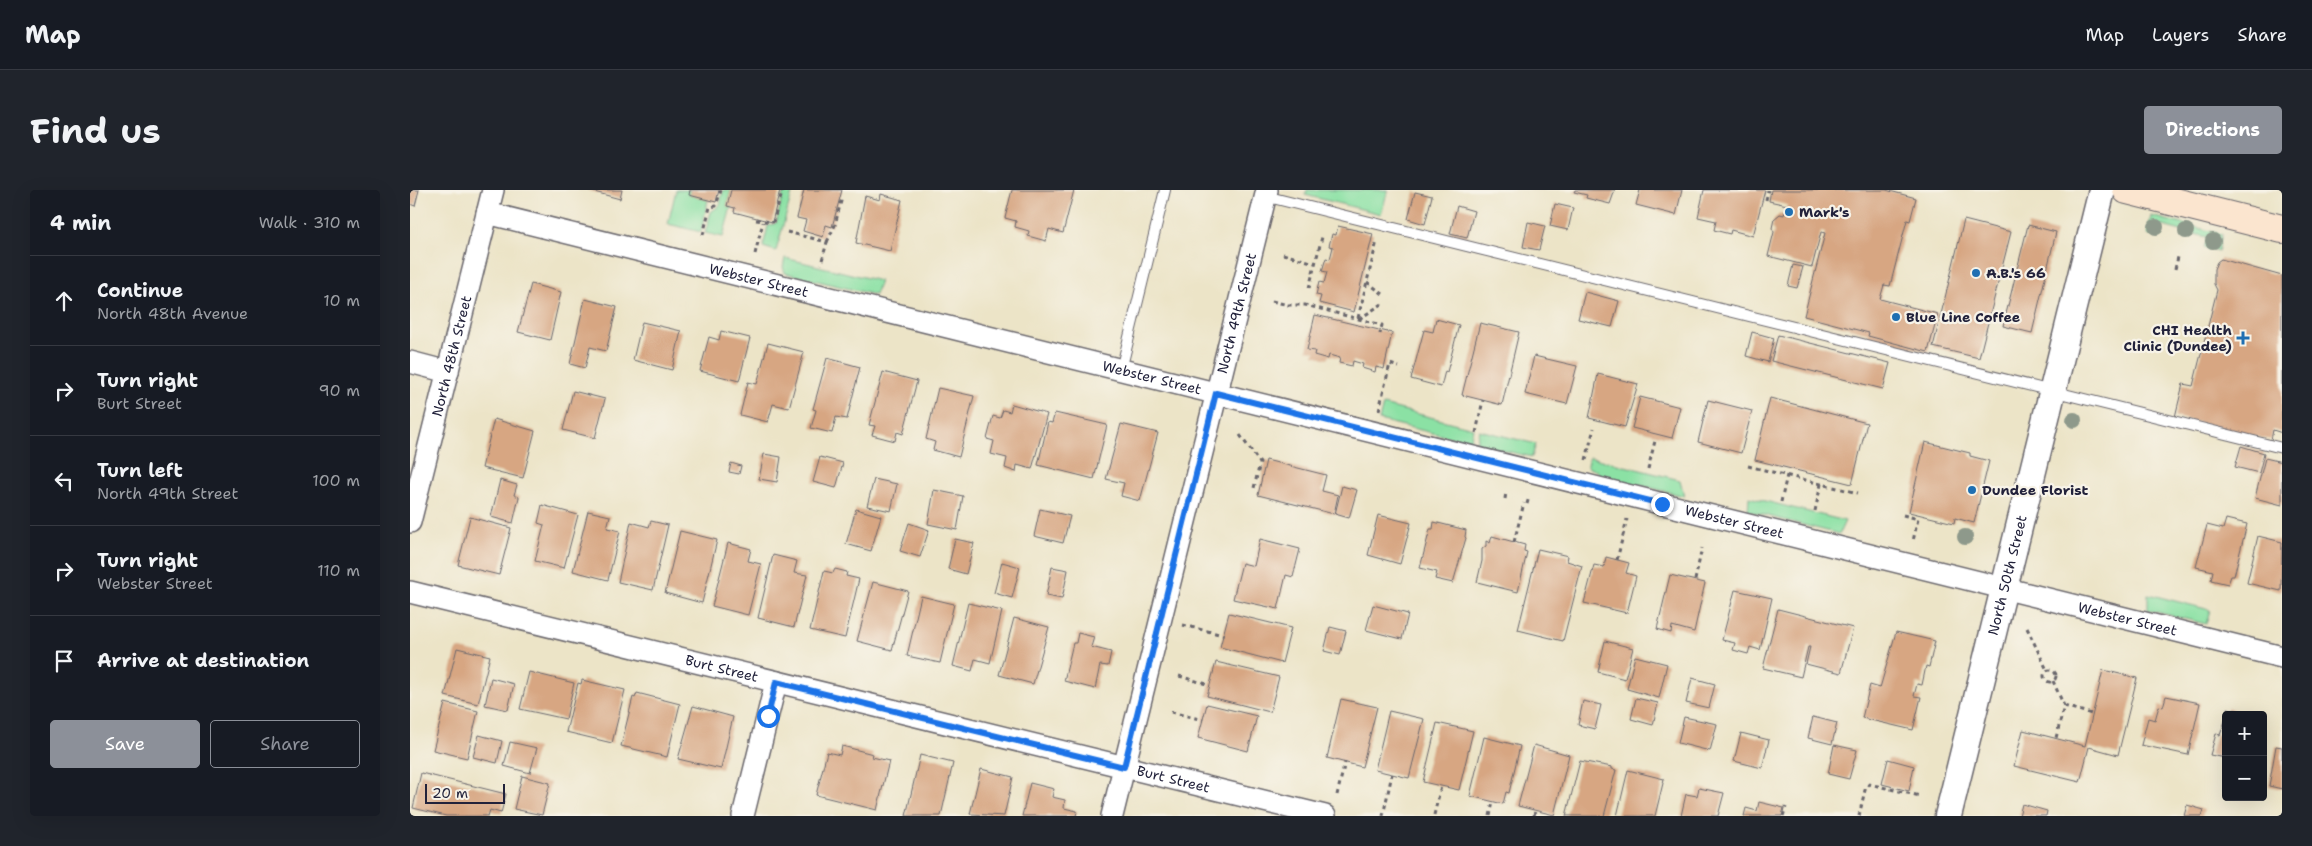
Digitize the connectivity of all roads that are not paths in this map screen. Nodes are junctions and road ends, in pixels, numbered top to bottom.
1 (493, 190) edge
2 (1165, 190) edge
3 (2102, 190) edge
4 (2127, 190) edge
5 (1266, 193) edge
6 (488, 213) junction
7 (2282, 228) edge
8 (410, 362) edge
9 (1121, 370) junction
10 (448, 372) junction
11 (1216, 393) junction
12 (2051, 393) junction
13 (2282, 448) edge
14 (410, 522) edge
15 (2003, 589) junction
16 (410, 592) edge
17 (2282, 657) edge
18 (776, 682) junction
19 (1124, 767) junction
20 (1326, 811) edge
21 (743, 816) edge
22 (1112, 816) edge
23 (1948, 816) edge

1 - 6 street, North 48th Street
2 - 9 lane
3 - 12 street, North 50th Street
4 - 7 main road
5 - 11 street, North 49th Street
5 - 12 lane
6 - 9 street, Webster Street
6 - 10 street, North 48th Street
8 - 10 street
9 - 11 street, Webster Street
10 - 14 street, North 48th Street
11 - 15 street, Webster Street
11 - 19 street, North 49th Street
12 - 13 lane
12 - 15 street, North 50th Street
15 - 17 street, Webster Street
15 - 23 street, North 50th Street
16 - 18 street, Burt Street
18 - 19 street, Burt Street
18 - 21 street
19 - 20 street, Burt Street
19 - 22 street, North 49th Street

